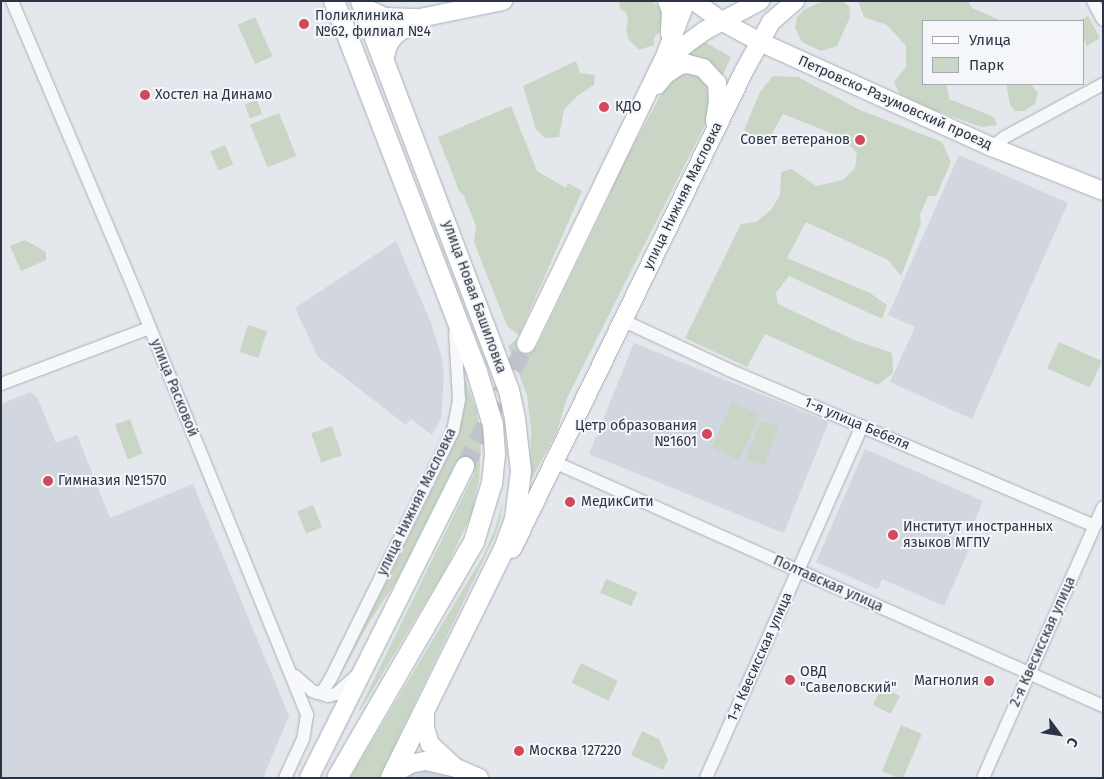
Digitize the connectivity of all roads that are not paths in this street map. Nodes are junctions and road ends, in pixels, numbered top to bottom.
1 (12, 1) edge
2 (334, 1) edge
3 (503, 1) edge
4 (667, 1) edge
5 (686, 1) edge
6 (694, 1) edge
7 (760, 1) edge
8 (795, 1) edge
9 (1093, 1) edge
10 (362, 4) edge
11 (420, 18) junction
12 (1103, 20) edge
13 (723, 22) junction
14 (760, 42) junction
15 (384, 59) junction
16 (660, 66) junction
17 (1103, 84) edge
18 (641, 105) junction
19 (713, 136) junction
20 (992, 147) junction
21 (1103, 191) edge
22 (452, 305) junction
23 (622, 320) junction
24 (150, 328) junction
25 (526, 344) tunnel mouth
26 (1, 384) edge
27 (862, 426) junction
28 (554, 462) junction
29 (465, 466) tunnel mouth
30 (1103, 506) edge
31 (1094, 526) junction
32 (798, 570) junction
33 (482, 598) junction
34 (288, 666) junction
35 (366, 667) junction
36 (1030, 672) junction
37 (317, 693) junction
38 (1103, 706) edge
39 (425, 710) junction
40 (456, 768) junction
41 (392, 776) edge
42 (285, 778) edge
43 (310, 778) edge
44 (337, 778) edge
45 (480, 778) edge
46 (706, 778) edge
47 (982, 778) edge

1 - 24 street, улица Расковой
2 - 22 main road, улица Новая Башиловка
3 - 11 street
4 - 16 street
5 - 16 street
6 - 13 street, Петровско-Разумовский проезд
7 - 13 street
8 - 14 street, улица Нижняя Масловка
9 - 12 street
10 - 11 street
10 - 15 main road, улица Новая Башиловка
11 - 15 street
13 - 14 street, Петровско-Разумовский проезд
13 - 16 street
14 - 19 street, улица Нижняя Масловка
14 - 20 street, Петровско-Разумовский проезд
15 - 33 main road, улица Новая Башиловка
16 - 18 street
17 - 20 street
18 - 19 street
18 - 25 street
19 - 23 street, улица Нижняя Масловка
20 - 21 street, Петровско-Разумовский проезд
22 - 37 street, улица Нижняя Масловка
22 - 44 main road
23 - 27 street, 1-я улица Бебеля
23 - 28 street, улица Нижняя Масловка
24 - 26 street
24 - 34 street, улица Расковой
27 - 31 street, 1-я улица Бебеля
27 - 32 street, 1-я Квесисская улица
28 - 32 street, Полтавская улица
28 - 33 street, улица Нижняя Масловка
29 - 35 street, улица Нижняя Масловка
30 - 31 street, 2-я Квесисская улица
31 - 36 street, 2-я Квесисская улица
32 - 36 street, Полтавская улица
32 - 46 street, 1-я Квесисская улица
33 - 39 main road, улица Нижняя Масловка
34 - 37 street
34 - 42 street, улица Расковой
35 - 37 street, улица Нижняя Масловка
35 - 43 street, улица Нижняя Масловка
36 - 38 street, Полтавская улица
36 - 47 street, 2-я Квесисская улица
39 - 40 street
39 - 41 main road, улица Нижняя Масловка
40 - 41 street
40 - 45 street

